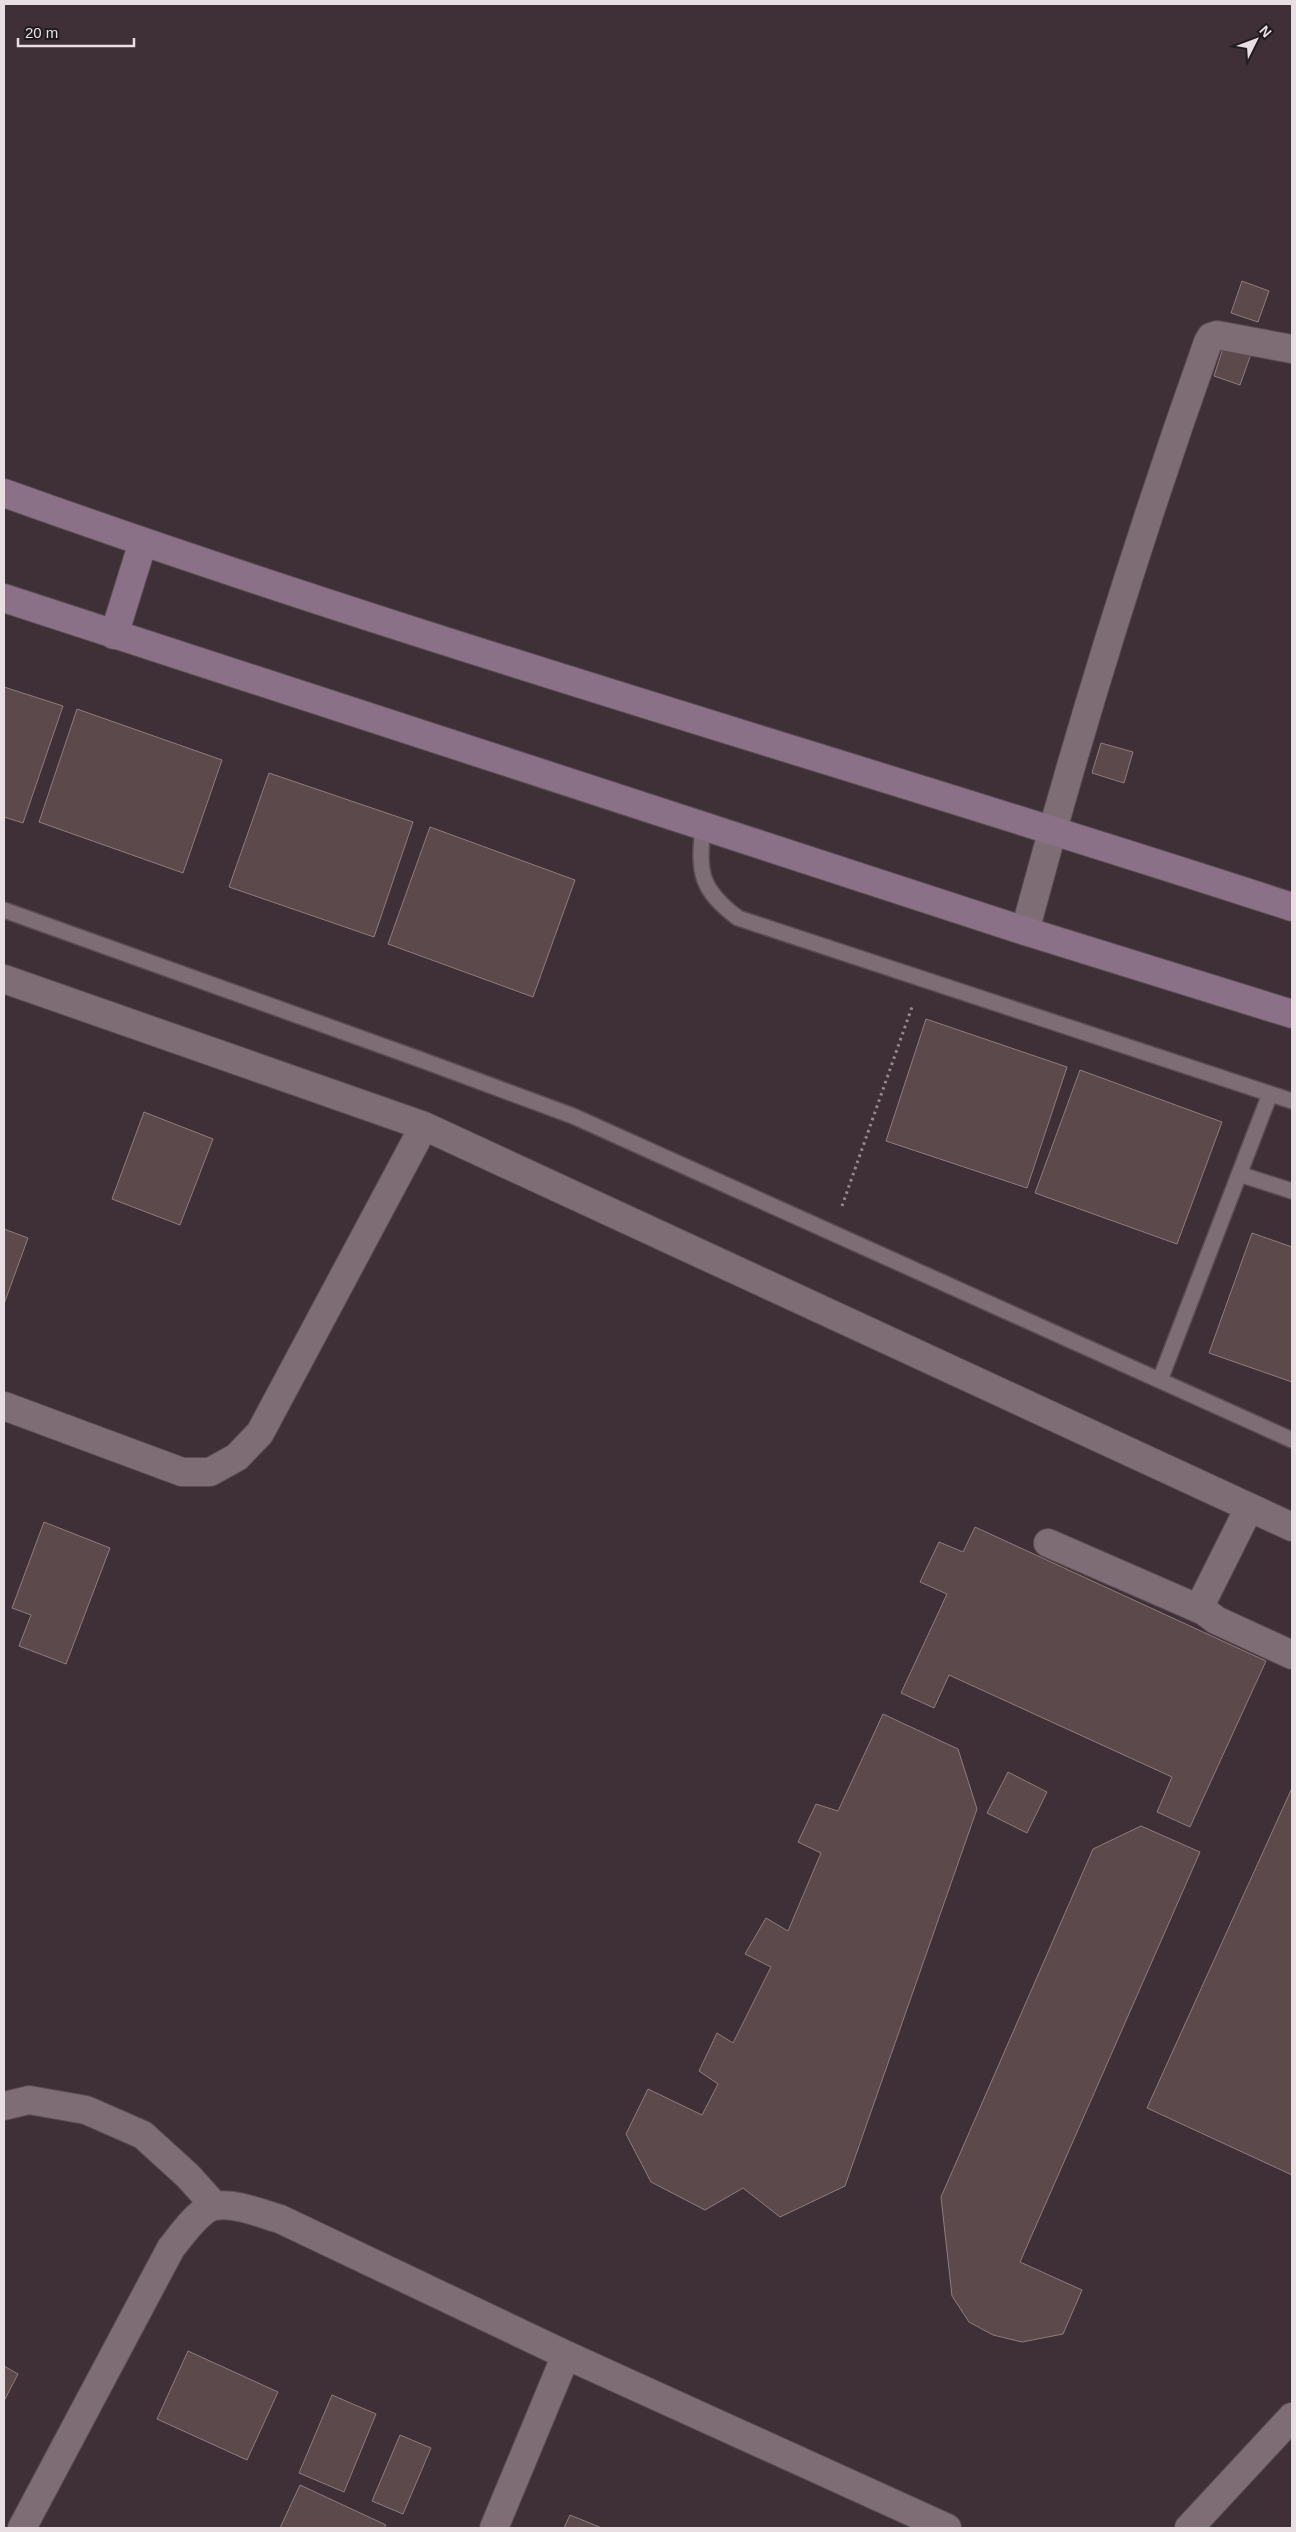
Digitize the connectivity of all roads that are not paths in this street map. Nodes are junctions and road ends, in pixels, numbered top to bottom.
1 (1292, 349) edge
2 (4, 492) edge
3 (143, 542) junction
4 (4, 598) edge
5 (114, 635) junction
6 (703, 827) junction
7 (1052, 829) junction
8 (1292, 908) edge
9 (4, 910) edge
10 (1024, 931) junction
11 (4, 979) edge
12 (1292, 1014) edge
13 (1270, 1094) junction
14 (1292, 1101) edge
15 (424, 1126) junction
16 (1239, 1174) junction
17 (1292, 1191) edge
18 (1160, 1380) junction
19 (4, 1406) edge
20 (1292, 1440) edge
21 (1248, 1508) junction
22 (1292, 1527) edge
23 (1048, 1543) dead end
24 (1204, 1611) junction
25 (1292, 1655) edge
26 (4, 2106) edge
27 (215, 2206) junction
28 (566, 2355) junction
29 (1292, 2417) edge
30 (920, 2522) edge
31 (22, 2528) edge
32 (494, 2528) edge
33 (947, 2528) edge
34 (1189, 2528) edge

1 - 7 street
2 - 3 street
3 - 5 street
3 - 7 street
4 - 5 street
5 - 6 street
6 - 10 street
6 - 13 lane
7 - 8 street
7 - 10 street
9 - 18 lane
10 - 12 street
11 - 15 street
13 - 14 lane
13 - 16 lane
15 - 19 street
15 - 21 street
16 - 17 lane
16 - 18 lane
18 - 20 lane
21 - 22 street
21 - 24 street
23 - 24 street
24 - 25 street
26 - 27 street
27 - 28 street
27 - 31 street
28 - 30 street
28 - 32 street
29 - 34 street
30 - 33 street

